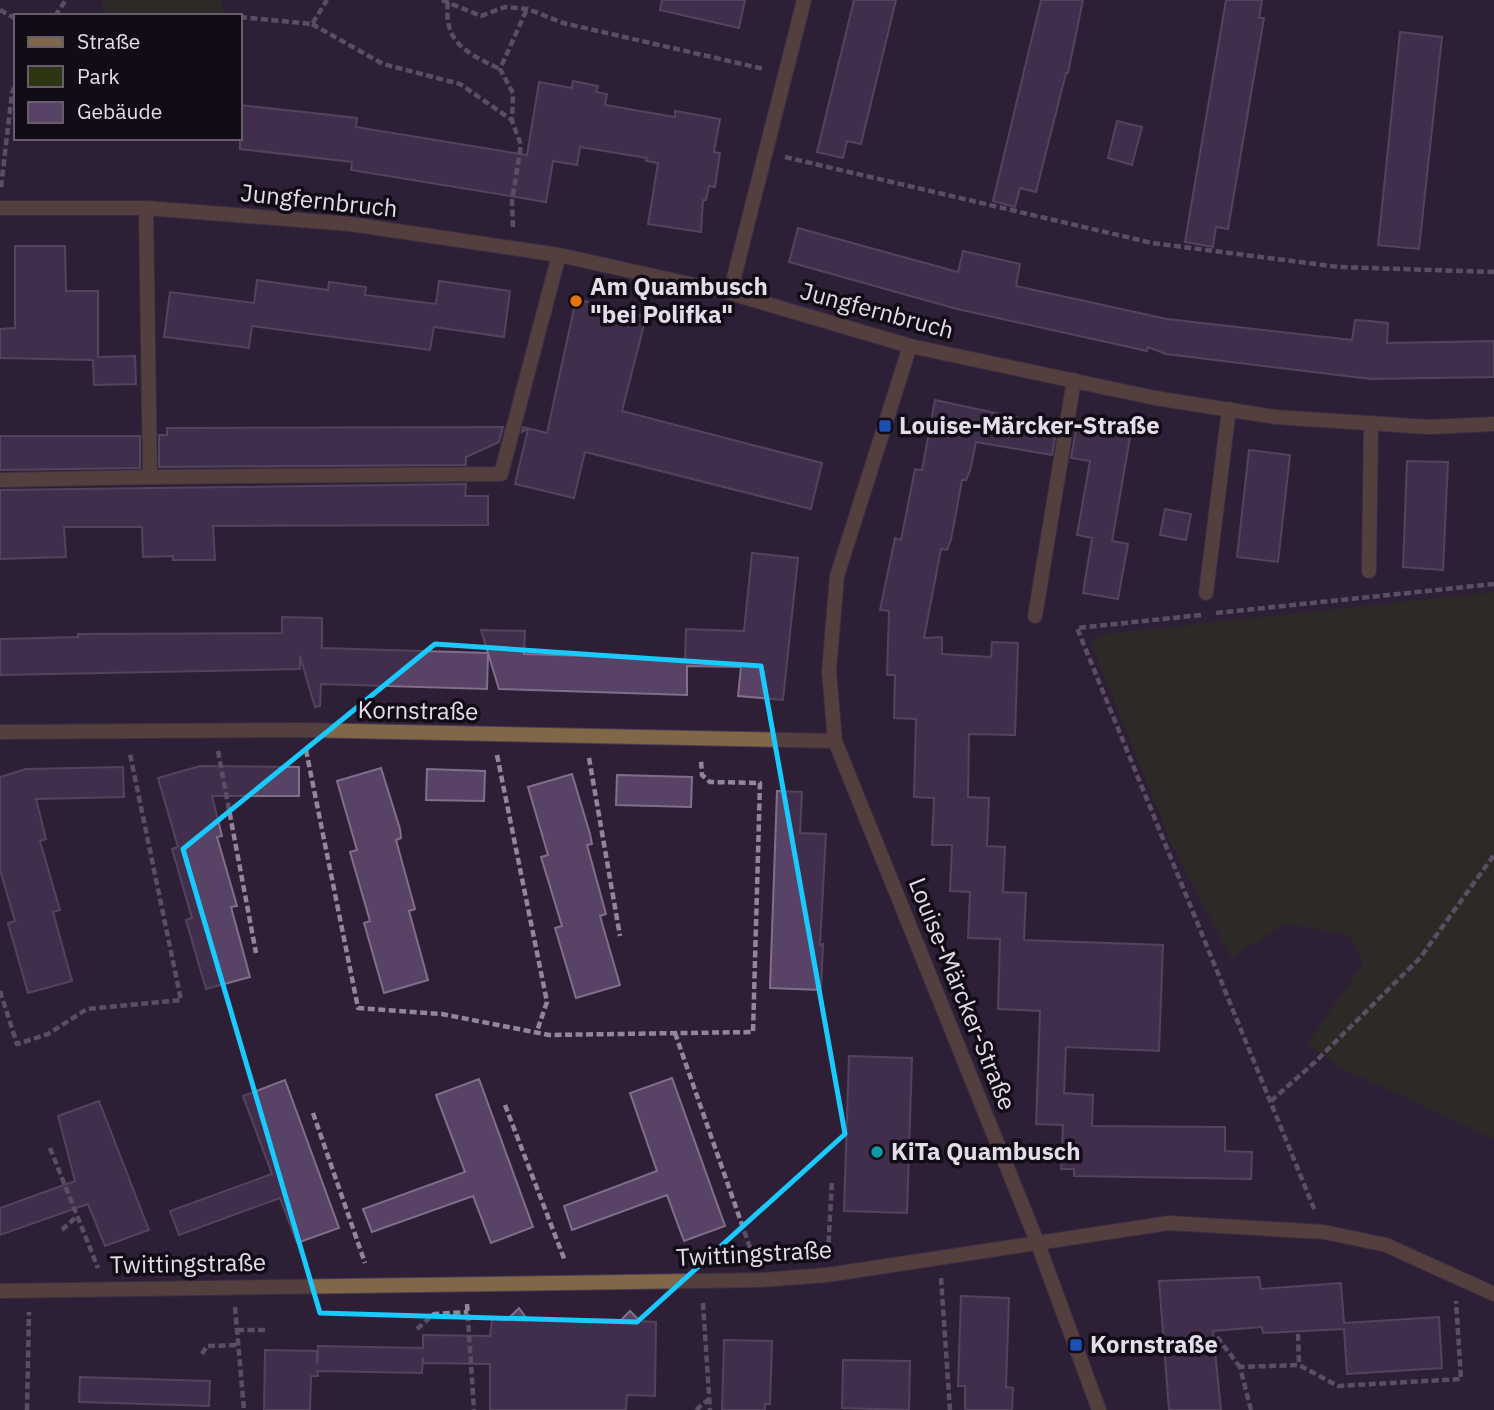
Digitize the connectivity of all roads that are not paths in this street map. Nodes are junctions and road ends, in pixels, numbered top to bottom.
1 (804, 0) edge
2 (0, 208) edge
3 (146, 208) junction
4 (559, 255) junction
5 (730, 293) junction
6 (910, 346) junction
7 (1074, 380) junction
8 (1229, 409) junction
9 (1371, 423) junction
10 (1494, 424) edge
11 (150, 477) junction
12 (0, 480) edge
13 (1369, 572) dead end
14 (1206, 593) dead end
15 (1035, 616) dead end
16 (0, 732) edge
17 (835, 741) junction
18 (1038, 1244) junction
19 (0, 1291) edge
20 (1494, 1294) edge
21 (1100, 1410) edge

1 - 5 street
2 - 3 street, Jungfernbruch
3 - 4 street, Jungfernbruch
3 - 11 street
4 - 5 street, Jungfernbruch
4 - 11 street
5 - 6 street, Jungfernbruch
6 - 7 street, Jungfernbruch
6 - 17 street, Louise-Märcker-Straße
7 - 8 street, Jungfernbruch
7 - 15 street
8 - 9 street, Jungfernbruch
8 - 14 street
9 - 10 street, Jungfernbruch
9 - 13 street
11 - 12 street
16 - 17 street, Kornstraße
17 - 18 street, Louise-Märcker-Straße
18 - 19 street, Twittingstraße
18 - 20 street, Twittingstraße
18 - 21 street, Louise-Märcker-Straße

